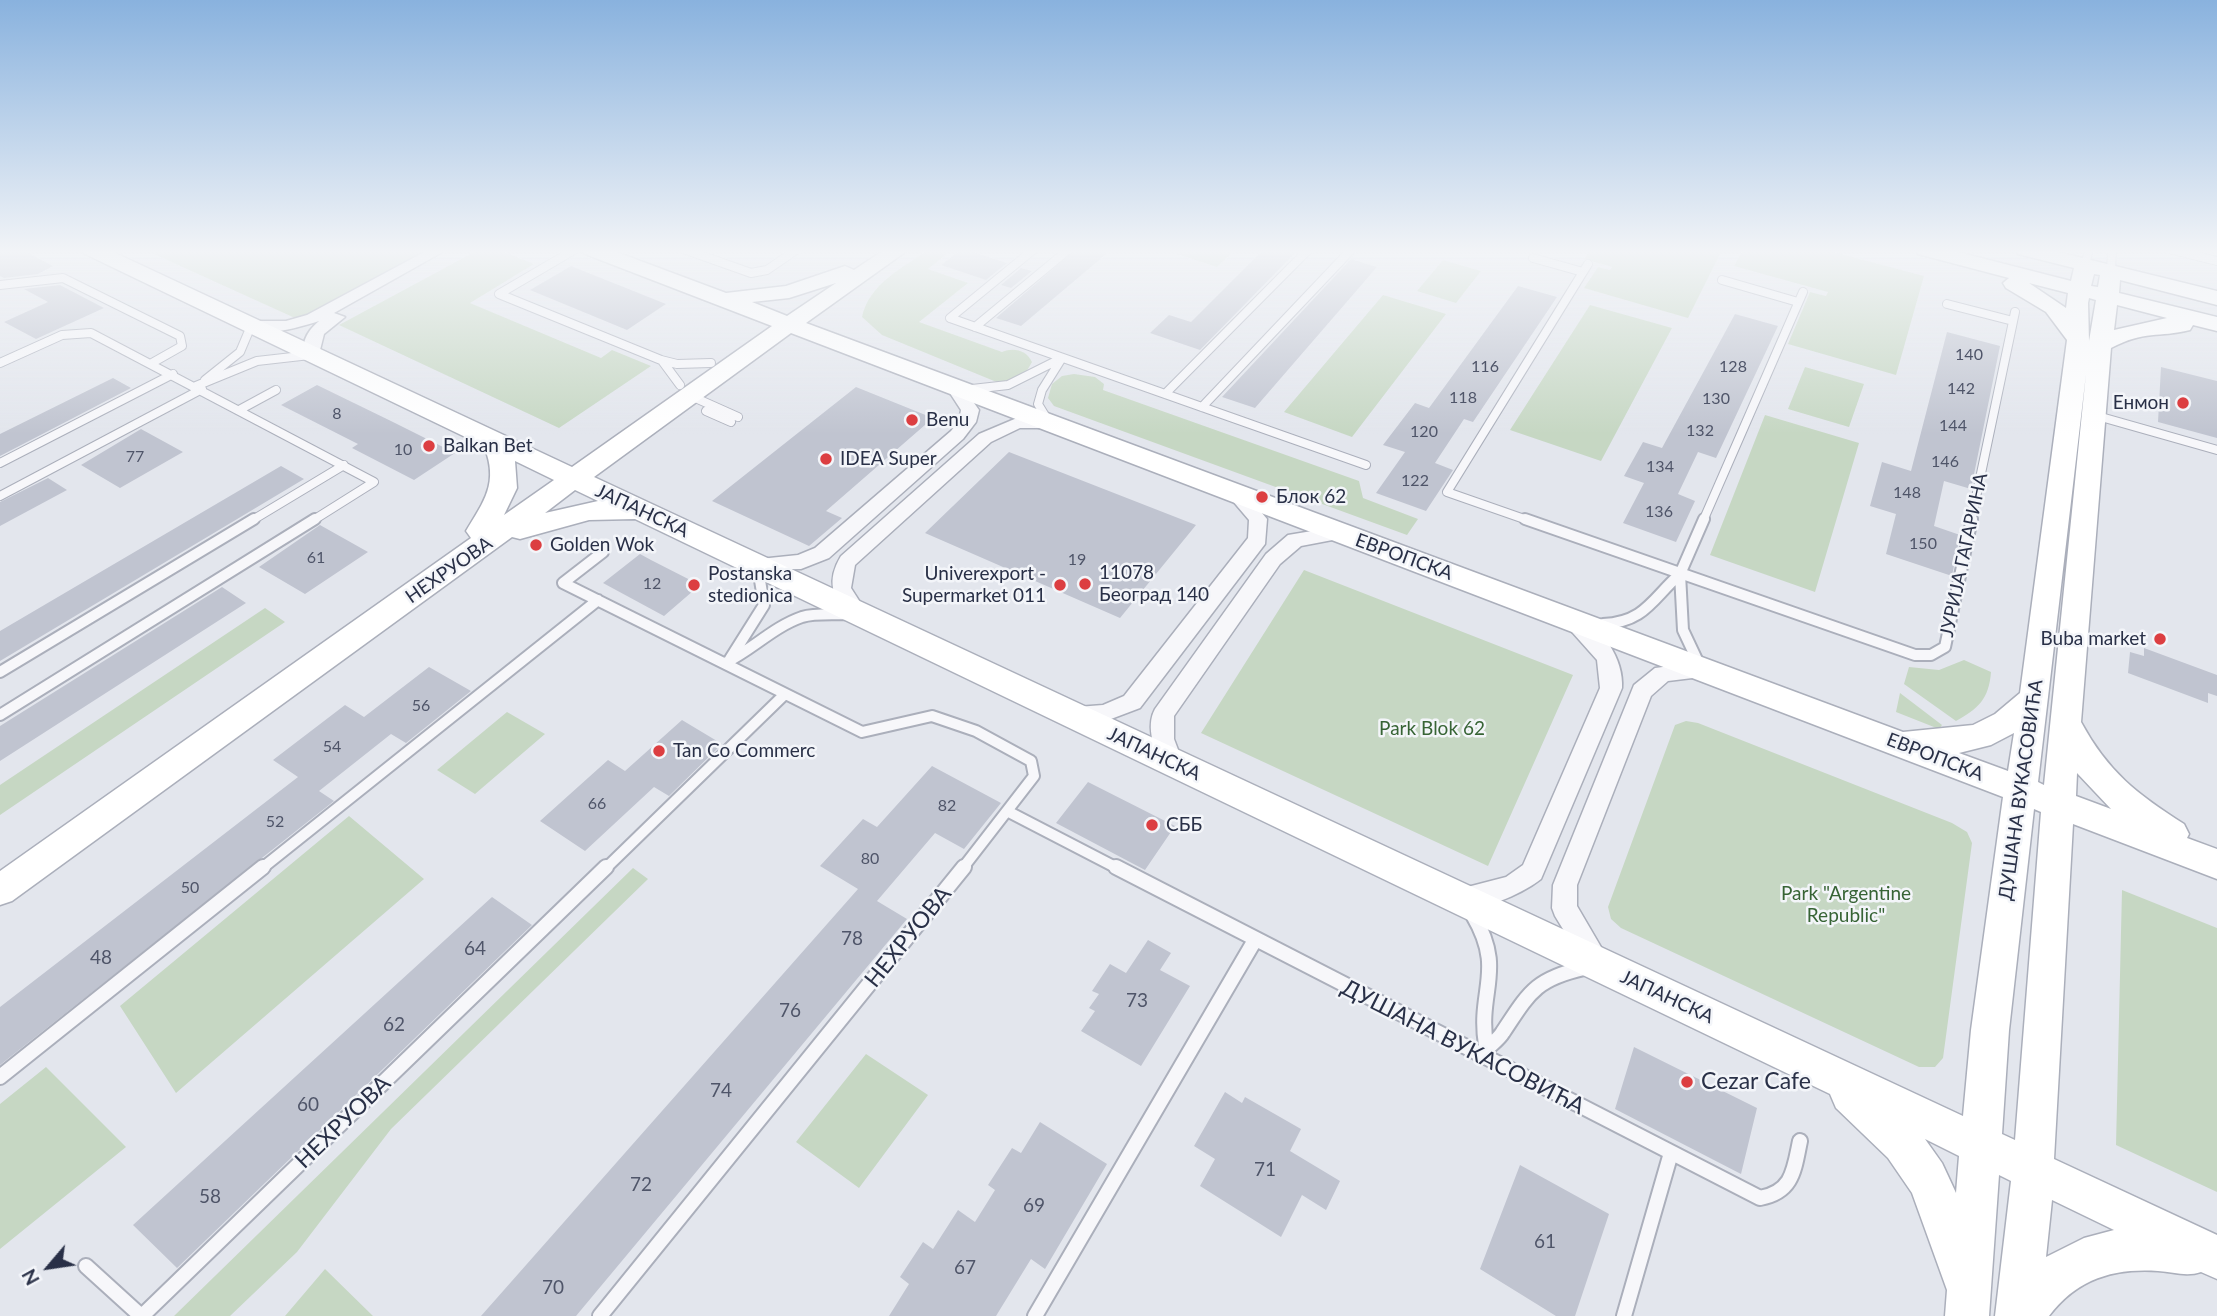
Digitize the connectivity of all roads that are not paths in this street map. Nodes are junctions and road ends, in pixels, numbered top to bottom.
1 (130, 311) edge
2 (220, 311) edge
3 (325, 311) edge
4 (347, 311) edge
5 (540, 311) edge
6 (755, 311) edge
7 (796, 311) edge
8 (832, 311) edge
9 (958, 311) edge
10 (994, 311) edge
11 (1247, 311) edge
12 (1293, 311) edge
13 (1558, 311) edge
14 (1794, 311) edge
15 (1988, 311) edge
16 (2058, 311) edge
17 (2083, 311) edge
18 (2100, 311) edge
19 (2161, 311) edge
20 (781, 321) junction
21 (251, 326) junction
22 (975, 327) junction
23 (2217, 327) edge
24 (2089, 343) junction
25 (866, 354) junction
26 (312, 355) junction
27 (1062, 358) junction
28 (661, 360) junction
29 (0, 363) edge
30 (152, 363) junction
31 (711, 363) junction
32 (173, 374) junction
33 (200, 385) junction
34 (954, 387) junction
35 (276, 390) dead end
36 (685, 394) junction
37 (1166, 394) junction
38 (1202, 407) junction
39 (241, 409) junction
40 (2094, 415) junction
41 (734, 419) dead end
42 (1050, 423) junction
43 (494, 440) junction
44 (2217, 450) edge
45 (0, 463) edge
46 (344, 465) junction
47 (1366, 465) dead end
48 (568, 476) junction
49 (1235, 493) junction
50 (0, 496) edge
51 (650, 515) junction
52 (1336, 533) junction
53 (486, 535) junction
54 (603, 552) dead end
55 (757, 565) junction
56 (1680, 574) junction
57 (598, 600) junction
58 (857, 613) junction
59 (1570, 620) junction
60 (728, 661) junction
61 (1702, 670) junction
62 (0, 672) edge
63 (785, 694) junction
64 (2035, 698) junction
65 (1070, 714) junction
66 (0, 715) edge
67 (2067, 723) junction
68 (1889, 740) junction
69 (1172, 763) junction
70 (2022, 790) junction
71 (2059, 804) junction
72 (1007, 811) junction
73 (2217, 863) edge
74 (0, 870) edge
75 (0, 890) edge
76 (1461, 899) junction
77 (1255, 940) junction
78 (1599, 965) junction
79 (1484, 1051) junction
80 (1826, 1073) junction
81 (0, 1077) edge
82 (1800, 1141) dead end
83 (1980, 1146) junction
84 (1671, 1153) junction
85 (2032, 1171) junction
86 (2217, 1259) edge
87 (86, 1266) dead end
88 (1968, 1306) edge
89 (142, 1316) edge
90 (600, 1316) edge
91 (1035, 1316) edge
92 (1624, 1316) edge
93 (2019, 1316) edge

1 - 30 lane
2 - 21 street, ЈАПАНСКА
3 - 21 street
4 - 26 street
5 - 28 lane
6 - 20 street, ЕВРОПСКА
7 - 20 street, НЕХРУОВА
8 - 25 street
9 - 22 lane
10 - 22 lane
11 - 37 lane
12 - 38 lane
13 - 56 lane, ЈУРИЈА ГАГАРИНА
14 - 56 lane
15 - 56 lane, ЈУРИЈА ГАГАРИНА
16 - 24 street
17 - 24 street, ДУШАНА ВУКАСОВИЋА
18 - 24 street, ДУШАНА ВУКАСОВИЋА
19 - 23 street
20 - 25 street, ЕВРОПСКА
20 - 31 street, НЕХРУОВА
20 - 36 street, НЕХРУОВА
21 - 26 street, ЈАПАНСКА
21 - 33 lane
22 - 27 lane
23 - 24 street
24 - 40 street, ДУШАНА ВУКАСОВИЋА
24 - 64 street, ДУШАНА ВУКАСОВИЋА
25 - 34 street, ЕВРОПСКА
26 - 33 lane
26 - 43 street, ЈАПАНСКА
27 - 34 lane
27 - 37 lane
27 - 42 lane
28 - 31 lane
28 - 36 lane
29 - 30 lane
30 - 32 lane
31 - 36 street, НЕХРУОВА
32 - 33 lane
32 - 45 lane
33 - 39 lane
33 - 50 lane
34 - 42 street, ЕВРОПСКА
34 - 55 street
35 - 39 lane
36 - 41 lane
36 - 48 street, НЕХРУОВА
37 - 38 lane
38 - 47 lane
39 - 46 lane
40 - 44 lane
40 - 67 street, ДУШАНА ВУКАСОВИЋА
42 - 49 street, ЕВРОПСКА
42 - 58 street
43 - 48 street, ЈАПАНСКА
43 - 53 street
46 - 62 lane
46 - 66 lane
48 - 51 street, ЈАПАНСКА
48 - 53 street, НЕХРУОВА
49 - 52 street, ЕВРОПСКА
49 - 65 street
51 - 53 street
51 - 55 street, ЈАПАНСКА
52 - 59 street, ЕВРОПСКА
52 - 69 street
53 - 74 street, НЕХРУОВА
53 - 75 street, НЕХРУОВА
54 - 57 lane, НЕХРУОВА
55 - 58 street, ЈАПАНСКА
55 - 60 lane
56 - 59 lane
56 - 61 lane
57 - 60 lane, НЕХРУОВА
57 - 81 lane
58 - 60 lane
58 - 65 street, ЈАПАНСКА
59 - 61 street, ЕВРОПСКА
59 - 76 street
60 - 63 lane, НЕХРУОВА
61 - 68 street, ЕВРОПСКА
61 - 78 street
63 - 72 lane, НЕХРУОВА
63 - 89 lane, НЕХРУОВА
64 - 68 street
64 - 70 street, ДУШАНА ВУКАСОВИЋА
65 - 69 street, ЈАПАНСКА
67 - 71 street, ДУШАНА ВУКАСОВИЋА
67 - 73 street
68 - 70 street, ЕВРОПСКА
69 - 76 street, ЈАПАНСКА
70 - 71 street, ЕВРОПСКА
70 - 83 street, ДУШАНА ВУКАСОВИЋА
71 - 73 street, ЕВРОПСКА
71 - 85 street, ДУШАНА ВУКАСОВИЋА
72 - 77 lane, ДУШАНА ВУКАСОВИЋА
72 - 90 lane, НЕХРУОВА
76 - 78 street, ЈАПАНСКА
76 - 79 lane
77 - 79 lane, ДУШАНА ВУКАСОВИЋА
77 - 91 lane
78 - 79 lane
78 - 80 street, ЈАПАНСКА
79 - 84 lane, ДУШАНА ВУКАСОВИЋА
80 - 83 street, ЈАПАНСКА
80 - 88 street
82 - 84 lane, ДУШАНА ВУКАСОВИЋА
83 - 85 street, ЈАПАНСКА
83 - 88 street, ДУШАНА ВУКАСОВИЋА
84 - 92 lane
85 - 86 street, ЈАПАНСКА
85 - 93 street, ДУШАНА ВУКАСОВИЋА
86 - 93 street
87 - 89 lane

